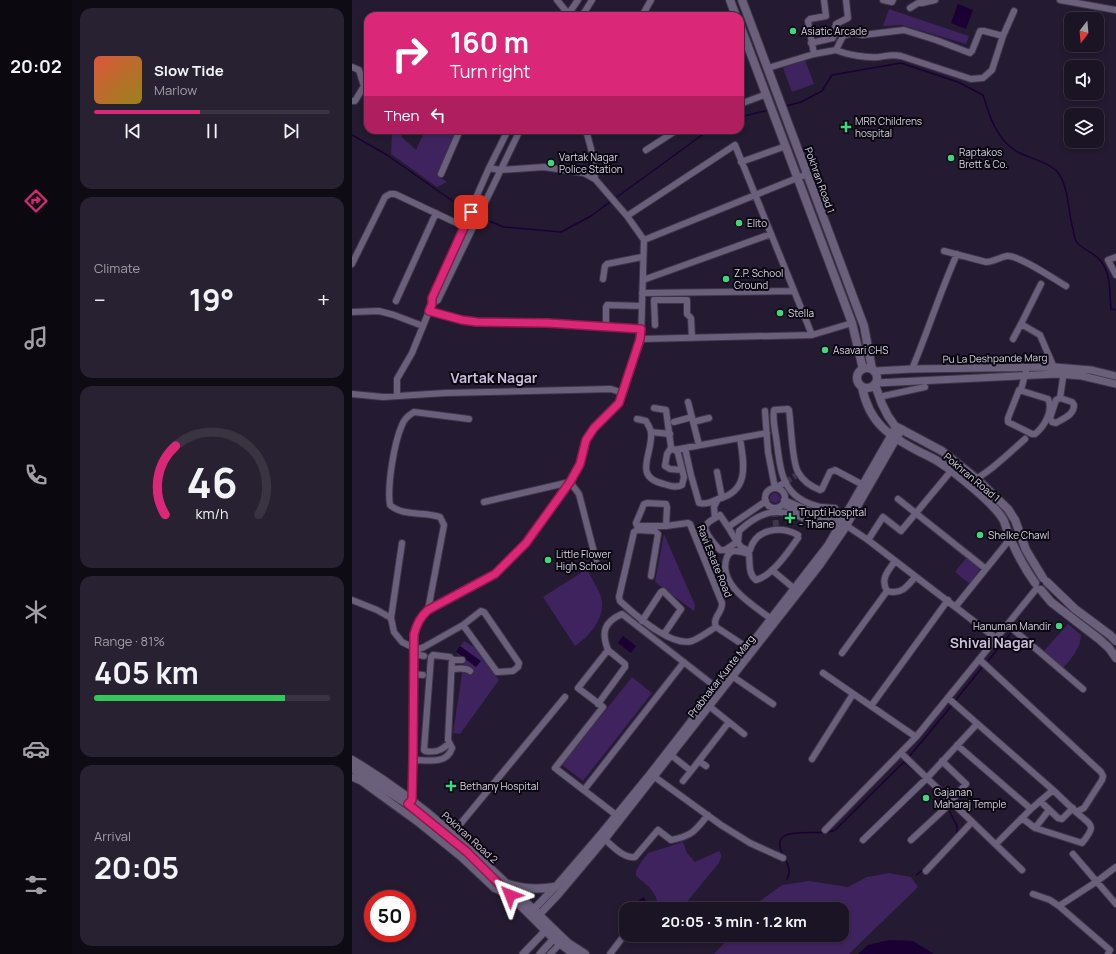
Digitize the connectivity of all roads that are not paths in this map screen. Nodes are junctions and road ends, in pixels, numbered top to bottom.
1 (557, 0) edge
2 (578, 0) edge
3 (592, 0) edge
4 (651, 0) edge
5 (730, 0) edge
6 (742, 0) edge
7 (824, 0) edge
8 (846, 0) edge
9 (883, 0) edge
10 (893, 0) edge
11 (935, 0) edge
12 (1060, 0) edge
13 (920, 2) edge
14 (910, 8) dead end
15 (1116, 10) edge
16 (1014, 11) dead end
17 (567, 12) edge
18 (571, 12) edge
19 (585, 12) edge
20 (644, 12) edge
21 (734, 12) edge
22 (744, 35) edge
23 (1004, 36) junction
24 (811, 43) junction
25 (836, 50) junction
26 (814, 54) junction
27 (352, 68) edge
28 (768, 68) junction
29 (767, 94) junction
30 (352, 101) edge
31 (744, 103) edge
32 (458, 134) edge
33 (506, 134) edge
34 (518, 134) edge
35 (587, 134) edge
36 (671, 134) edge
37 (786, 146) junction
38 (646, 150) dead end
39 (741, 162) junction
40 (490, 168) junction
41 (500, 170) junction
42 (441, 174) dead end
43 (807, 174) junction
44 (798, 178) junction
45 (595, 179) junction
46 (755, 195) junction
47 (436, 213) junction
48 (627, 216) junction
49 (464, 227) junction
50 (771, 234) junction
51 (644, 240) junction
52 (944, 251) dead end
53 (957, 254) junction
54 (642, 257) junction
55 (1116, 257) edge
56 (352, 264) edge
57 (1116, 275) edge
58 (603, 279) dead end
59 (643, 280) junction
60 (1041, 284) dead end
61 (1066, 286) dead end
62 (794, 291) junction
63 (687, 292) junction
64 (642, 293) junction
65 (654, 296) junction
66 (687, 300) junction
67 (396, 302) dead end
68 (432, 304) junction
69 (642, 306) junction
70 (429, 311) junction
71 (352, 312) edge
72 (852, 323) junction
73 (1021, 324) junction
74 (655, 325) dead end
75 (422, 326) junction
76 (606, 327) junction
77 (641, 329) junction
78 (812, 335) junction
79 (692, 338) junction
80 (640, 339) junction
81 (1013, 339) dead end
82 (1027, 367) junction
83 (863, 369) junction
84 (912, 369) junction
85 (873, 370) junction
86 (1060, 370) junction
87 (1026, 375) junction
88 (1116, 376) edge
89 (875, 384) junction
90 (1116, 384) edge
91 (862, 387) junction
92 (925, 387) dead end
93 (1021, 390) junction
94 (623, 393) junction
95 (352, 394) edge
96 (397, 395) junction
97 (879, 397) junction
98 (1060, 398) junction
99 (688, 402) dead end
100 (654, 408) dead end
101 (765, 411) dead end
102 (709, 418) dead end
103 (469, 419) dead end
104 (637, 419) dead end
105 (692, 419) junction
106 (674, 422) dead end
107 (899, 428) junction
108 (651, 432) junction
109 (767, 432) junction
110 (670, 434) junction
111 (894, 436) junction
112 (740, 438) junction
113 (1025, 439) dead end
114 (699, 445) junction
115 (685, 448) junction
116 (674, 449) junction
117 (682, 470) junction
118 (951, 471) junction
119 (717, 472) dead end
120 (977, 479) junction
121 (570, 482) junction
122 (786, 482) junction
123 (967, 484) junction
124 (866, 487) junction
125 (775, 488) junction
126 (720, 499) junction
127 (898, 499) dead end
128 (766, 501) junction
129 (484, 502) dead end
130 (784, 502) junction
131 (916, 513) junction
132 (715, 518) junction
133 (808, 520) dead end
134 (839, 524) junction
135 (666, 526) junction
136 (728, 527) junction
137 (1010, 539) junction
138 (868, 540) junction
139 (402, 542) dead end
140 (596, 560) dead end
141 (895, 561) junction
142 (986, 569) junction
143 (772, 570) junction
144 (651, 576) dead end
145 (916, 577) junction
146 (1045, 580) junction
147 (1038, 587) junction
148 (796, 591) junction
149 (887, 591) junction
150 (352, 600) edge
151 (948, 600) junction
152 (956, 606) junction
153 (1075, 609) junction
154 (428, 610) junction
155 (1069, 616) junction
156 (391, 618) junction
157 (642, 621) junction
158 (773, 621) junction
159 (463, 625) junction
160 (1008, 625) junction
161 (716, 627) junction
162 (664, 634) junction
163 (997, 639) junction
164 (1116, 641) edge
165 (608, 650) junction
166 (750, 650) junction
167 (414, 651) junction
168 (842, 653) dead end
169 (424, 656) dead end
170 (1116, 658) edge
171 (452, 660) junction
172 (462, 660) dead end
173 (980, 660) junction
174 (684, 662) junction
175 (454, 671) junction
176 (470, 672) dead end
177 (823, 673) dead end
178 (414, 674) junction
179 (423, 675) dead end
180 (732, 676) junction
181 (717, 688) junction
182 (1083, 689) dead end
183 (853, 694) junction
184 (565, 697) dead end
185 (948, 698) junction
186 (598, 704) junction
187 (773, 704) dead end
188 (709, 706) junction
189 (871, 706) junction
190 (730, 722) junction
191 (977, 724) junction
192 (744, 734) dead end
193 (916, 737) junction
194 (451, 745) junction
195 (957, 745) junction
196 (422, 753) dead end
197 (901, 753) junction
198 (672, 755) junction
199 (413, 756) junction
200 (812, 759) dead end
201 (352, 760) edge
202 (699, 761) junction
203 (942, 761) junction
204 (706, 766) dead end
205 (352, 768) edge
206 (691, 771) junction
207 (653, 775) junction
208 (352, 777) edge
209 (926, 778) junction
210 (683, 781) dead end
211 (584, 790) junction
212 (1053, 790) junction
213 (1040, 801) junction
214 (410, 802) junction
215 (952, 802) junction
216 (1031, 809) junction
217 (1049, 810) junction
218 (1075, 810) junction
219 (708, 815) junction
220 (619, 817) junction
221 (1022, 818) junction
222 (972, 822) junction
223 (1035, 828) junction
224 (825, 830) dead end
225 (452, 834) junction
226 (603, 837) junction
227 (863, 840) dead end
228 (911, 840) dead end
229 (996, 844) junction
230 (1073, 854) dead end
231 (783, 858) dead end
232 (1116, 867) edge
233 (1022, 870) dead end
234 (926, 871) dead end
235 (1096, 882) junction
236 (507, 884) junction
237 (554, 887) junction
238 (1033, 894) dead end
239 (510, 895) junction
240 (1116, 904) edge
241 (1059, 906) junction
242 (534, 915) junction
243 (548, 928) junction
244 (559, 939) junction
245 (619, 942) edge
246 (1116, 944) edge
247 (1109, 952) edge
248 (523, 954) edge
249 (540, 954) edge
250 (550, 954) edge
251 (574, 954) edge
252 (585, 954) edge
253 (610, 954) edge

1 - 17 street
2 - 18 street
3 - 19 street
4 - 20 street
5 - 21 main road
6 - 28 main road, Pokhran Road 1
7 - 24 street
8 - 24 street
9 - 10 street
11 - 13 street
12 - 15 street
13 - 14 street
16 - 23 street
22 - 29 main road, Pokhran Road 1
23 - 25 street
23 - 25 street
24 - 26 street
25 - 26 street
26 - 28 street
27 - 30 street
28 - 43 main road, Pokhran Road 1
29 - 31 street
29 - 37 main road, Pokhran Road 1
32 - 42 street
33 - 40 street
34 - 41 street
35 - 45 street
36 - 38 street
37 - 39 street
37 - 44 main road, Pokhran Road 1
39 - 46 street
39 - 48 street
40 - 41 street
40 - 49 street
41 - 45 street
41 - 68 street
43 - 44 street
43 - 85 main road, Pokhran Road 1
44 - 46 street
44 - 72 main road, Pokhran Road 1
45 - 48 street
46 - 50 street
46 - 51 street
47 - 49 street
47 - 56 street
47 - 67 street
48 - 51 street
49 - 68 street
50 - 59 street
50 - 62 street
51 - 54 street
52 - 53 street
53 - 61 street
53 - 84 street
54 - 58 street
54 - 59 street
55 - 57 street
59 - 64 street
60 - 73 street
62 - 63 street
62 - 78 street
63 - 65 street
63 - 66 street
64 - 65 street
64 - 69 street
65 - 66 street
65 - 74 street
66 - 79 street
68 - 70 street
69 - 76 street
69 - 77 street
70 - 75 street
70 - 76 street
71 - 75 street
72 - 78 street
72 - 83 main road, Pokhran Road 1
73 - 81 street
73 - 86 street
75 - 96 street
76 - 77 street
77 - 80 street
78 - 79 street
79 - 80 street
80 - 94 street
82 - 84 street, Pu La Deshpande Marg
82 - 86 street, Pu La Deshpande Marg
82 - 87 street
83 - 85 main road
83 - 91 main road
84 - 85 street, Pu La Deshpande Marg
85 - 89 main road
86 - 87 street, Pu La Deshpande Marg
86 - 88 street, Pu La Deshpande Marg
86 - 90 street, Pu La Deshpande Marg
86 - 98 street
87 - 89 street, Pu La Deshpande Marg
87 - 93 street
89 - 91 main road
89 - 97 main road, Pokhran Road 1
91 - 111 main road, Pokhran Road 1
92 - 97 street
93 - 93 street
94 - 96 street
94 - 121 street
95 - 96 street
97 - 107 main road, Pokhran Road 1
98 - 98 street
99 - 105 street
100 - 110 street
101 - 109 street
102 - 105 street
103 - 154 street
104 - 108 street
105 - 106 street
105 - 114 street
107 - 111 street, Prabhakar Kunte Marg
107 - 120 main road, Pokhran Road 1
108 - 110 street
108 - 117 street
109 - 112 street
109 - 125 street
110 - 116 street
111 - 118 main road, Pokhran Road 1
111 - 124 street, Prabhakar Kunte Marg
112 - 114 street
112 - 126 street
113 - 120 street
114 - 115 street
115 - 116 street
115 - 126 street
116 - 117 street
116 - 117 street
118 - 123 main road, Pokhran Road 1
118 - 131 street
119 - 126 street
120 - 123 street
120 - 146 main road, Pokhran Road 1
121 - 129 street
121 - 140 street
121 - 154 street
122 - 124 street
122 - 125 street
122 - 134 street
123 - 137 main road, Pokhran Road 1
124 - 134 street, Prabhakar Kunte Marg
125 - 128 street
125 - 130 street
126 - 132 street
127 - 131 street
128 - 130 street
128 - 136 street
130 - 134 street
131 - 138 street
131 - 142 street
132 - 136 street
132 - 136 street
133 - 143 street
134 - 138 street
134 - 148 street, Prabhakar Kunte Marg
135 - 135 street, Ravi Estate Road
135 - 161 street, Ravi Estate Road
137 - 142 street
137 - 147 main road, Pokhran Road 1
138 - 141 street
139 - 156 street
141 - 145 street
141 - 149 street
142 - 152 street
143 - 148 street
143 - 158 street
144 - 157 street
145 - 149 street
145 - 151 street
146 - 147 main road
146 - 153 main road, Pokhran Road 1
147 - 155 main road, Pokhran Road 1
147 - 160 street
148 - 158 street, Prabhakar Kunte Marg
149 - 168 street
150 - 156 street
151 - 152 street
151 - 189 street
152 - 163 street
153 - 155 main road
153 - 164 main road, Pokhran Road 1
154 - 167 street
155 - 170 main road, Pokhran Road 1
156 - 167 street
157 - 162 street
157 - 162 street
158 - 166 street, Prabhakar Kunte Marg
159 - 159 street
159 - 167 street
160 - 163 street
160 - 182 street
161 - 162 street
161 - 166 street
163 - 173 street
165 - 174 street
165 - 186 street
165 - 186 street
166 - 180 street, Prabhakar Kunte Marg
166 - 181 street, Prabhakar Kunte Marg
167 - 169 street
167 - 178 street
171 - 172 street
171 - 175 street
171 - 194 street
173 - 185 street
173 - 218 street
174 - 181 street
174 - 211 street
175 - 176 street
175 - 194 street
177 - 183 street
178 - 179 street
178 - 199 street
180 - 187 street
180 - 188 street, Prabhakar Kunte Marg
181 - 207 street, Prabhakar Kunte Marg
183 - 189 street
183 - 200 street
184 - 225 street
185 - 191 street
185 - 193 street
186 - 211 street
188 - 190 street
188 - 198 street, Prabhakar Kunte Marg
189 - 193 street
190 - 192 street
190 - 202 street
191 - 195 street
191 - 212 street
193 - 197 street
194 - 199 street
195 - 203 street
195 - 216 street
196 - 199 street
197 - 209 street
197 - 224 street
198 - 206 street
198 - 207 street, Prabhakar Kunte Marg
199 - 214 street
201 - 214 main road, Pokhran Road 2
202 - 204 street
202 - 206 street
203 - 209 street
203 - 215 street
205 - 214 main road, Pokhran Road 2
206 - 210 street
207 - 219 street
207 - 220 street, Prabhakar Kunte Marg
208 - 239 street
209 - 215 street
209 - 227 street
211 - 220 street
212 - 213 street
212 - 218 street
213 - 216 street
213 - 217 street
214 - 225 main road, Pokhran Road 2
214 - 239 main road, Pokhran Road 2
215 - 222 street
215 - 228 street
216 - 221 street
217 - 218 street
217 - 223 street
218 - 223 street
219 - 226 street
219 - 231 street
220 - 226 street, Prabhakar Kunte Marg
221 - 223 street
221 - 229 street
222 - 229 street
222 - 234 street
225 - 236 main road, Pokhran Road 2
226 - 237 street, Prabhakar Kunte Marg
226 - 242 street, Prabhakar Kunte Marg
229 - 233 street
230 - 235 street
232 - 235 street
235 - 240 street
235 - 241 street
236 - 237 main road
236 - 242 main road, Pokhran Road 2
237 - 242 street, Prabhakar Kunte Marg
238 - 241 street
239 - 242 main road, Pokhran Road 2
241 - 247 street
242 - 243 main road, Pokhran Road 2
243 - 244 main road, Pokhran Road 2
243 - 248 street
244 - 249 street
244 - 250 street
244 - 251 main road, Pokhran Road 2
244 - 252 main road, Pokhran Road 2
245 - 253 street
246 - 247 street

